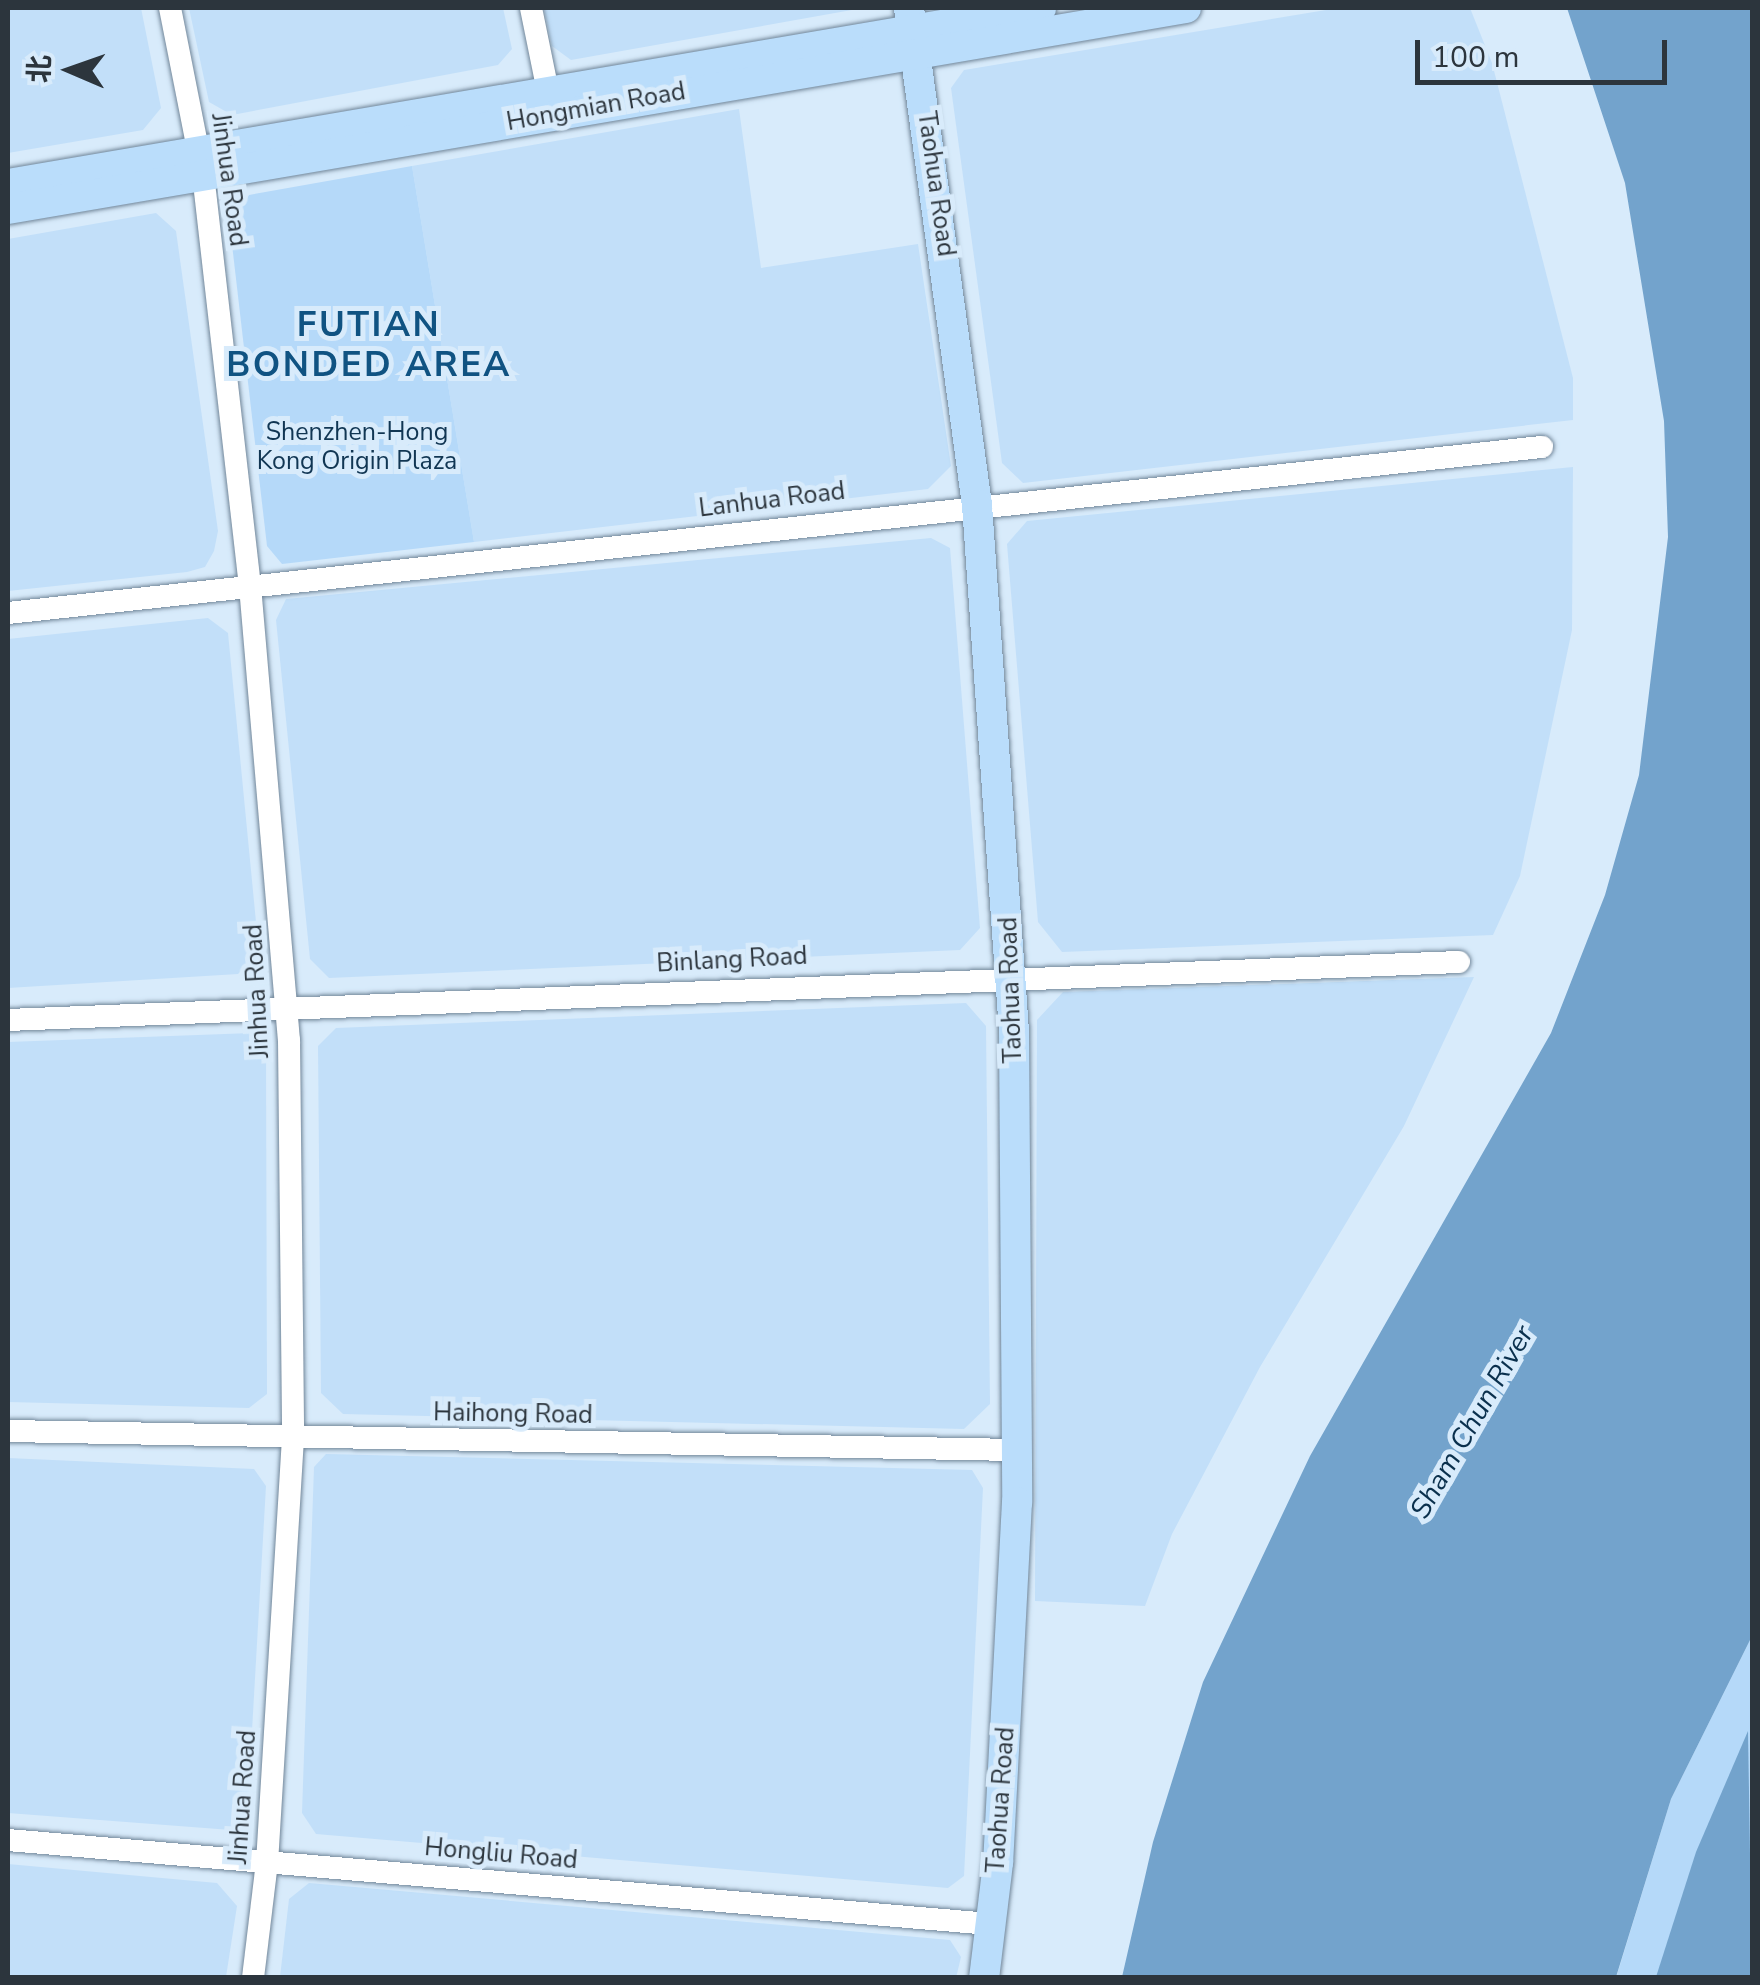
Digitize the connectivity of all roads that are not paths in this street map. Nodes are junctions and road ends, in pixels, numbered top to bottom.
1 (170, 8) edge
2 (530, 8) edge
3 (1041, 8) edge
4 (1186, 8) edge
5 (914, 29) edge
6 (551, 103) junction
7 (201, 163) junction
8 (8, 184) edge
9 (8, 210) edge
10 (1542, 447) dead end
11 (977, 505) junction
12 (250, 586) junction
13 (8, 612) edge
14 (1459, 962) dead end
15 (1012, 975) junction
16 (288, 1007) junction
17 (8, 1020) edge
18 (8, 1432) edge
19 (293, 1438) junction
20 (1018, 1450) junction
21 (8, 1840) edge
22 (267, 1862) junction
23 (990, 1924) junction
24 (252, 1978) edge
25 (984, 1978) edge

1 - 7 street, Jinhua Road
2 - 6 street
3 - 5 main road, Hongmian Road
4 - 5 main road, Hongmian Road
5 - 6 main road, Hongmian Road
5 - 11 main road, Taohua Road
6 - 7 main road, Hongmian Road
7 - 8 main road, Hongmian Road
7 - 9 main road, Hongmian Road
7 - 12 street, Jinhua Road
10 - 11 street, Lanhua Road
11 - 12 street, Lanhua Road
11 - 15 main road, Taohua Road
12 - 13 street, Lanhua Road
12 - 16 street, Jinhua Road
14 - 15 street, Binlang Road
15 - 16 street, Binlang Road
15 - 20 main road, Taohua Road
16 - 17 street, Binlang Road
16 - 19 street, Jinhua Road
18 - 19 street, Haihong Road
19 - 20 street, Haihong Road
19 - 22 street, Jinhua Road
20 - 23 main road, Taohua Road
21 - 22 street, Hongliu Road
22 - 23 street, Hongliu Road
22 - 24 street, Jinhua Road
23 - 25 main road, Taohua Road

